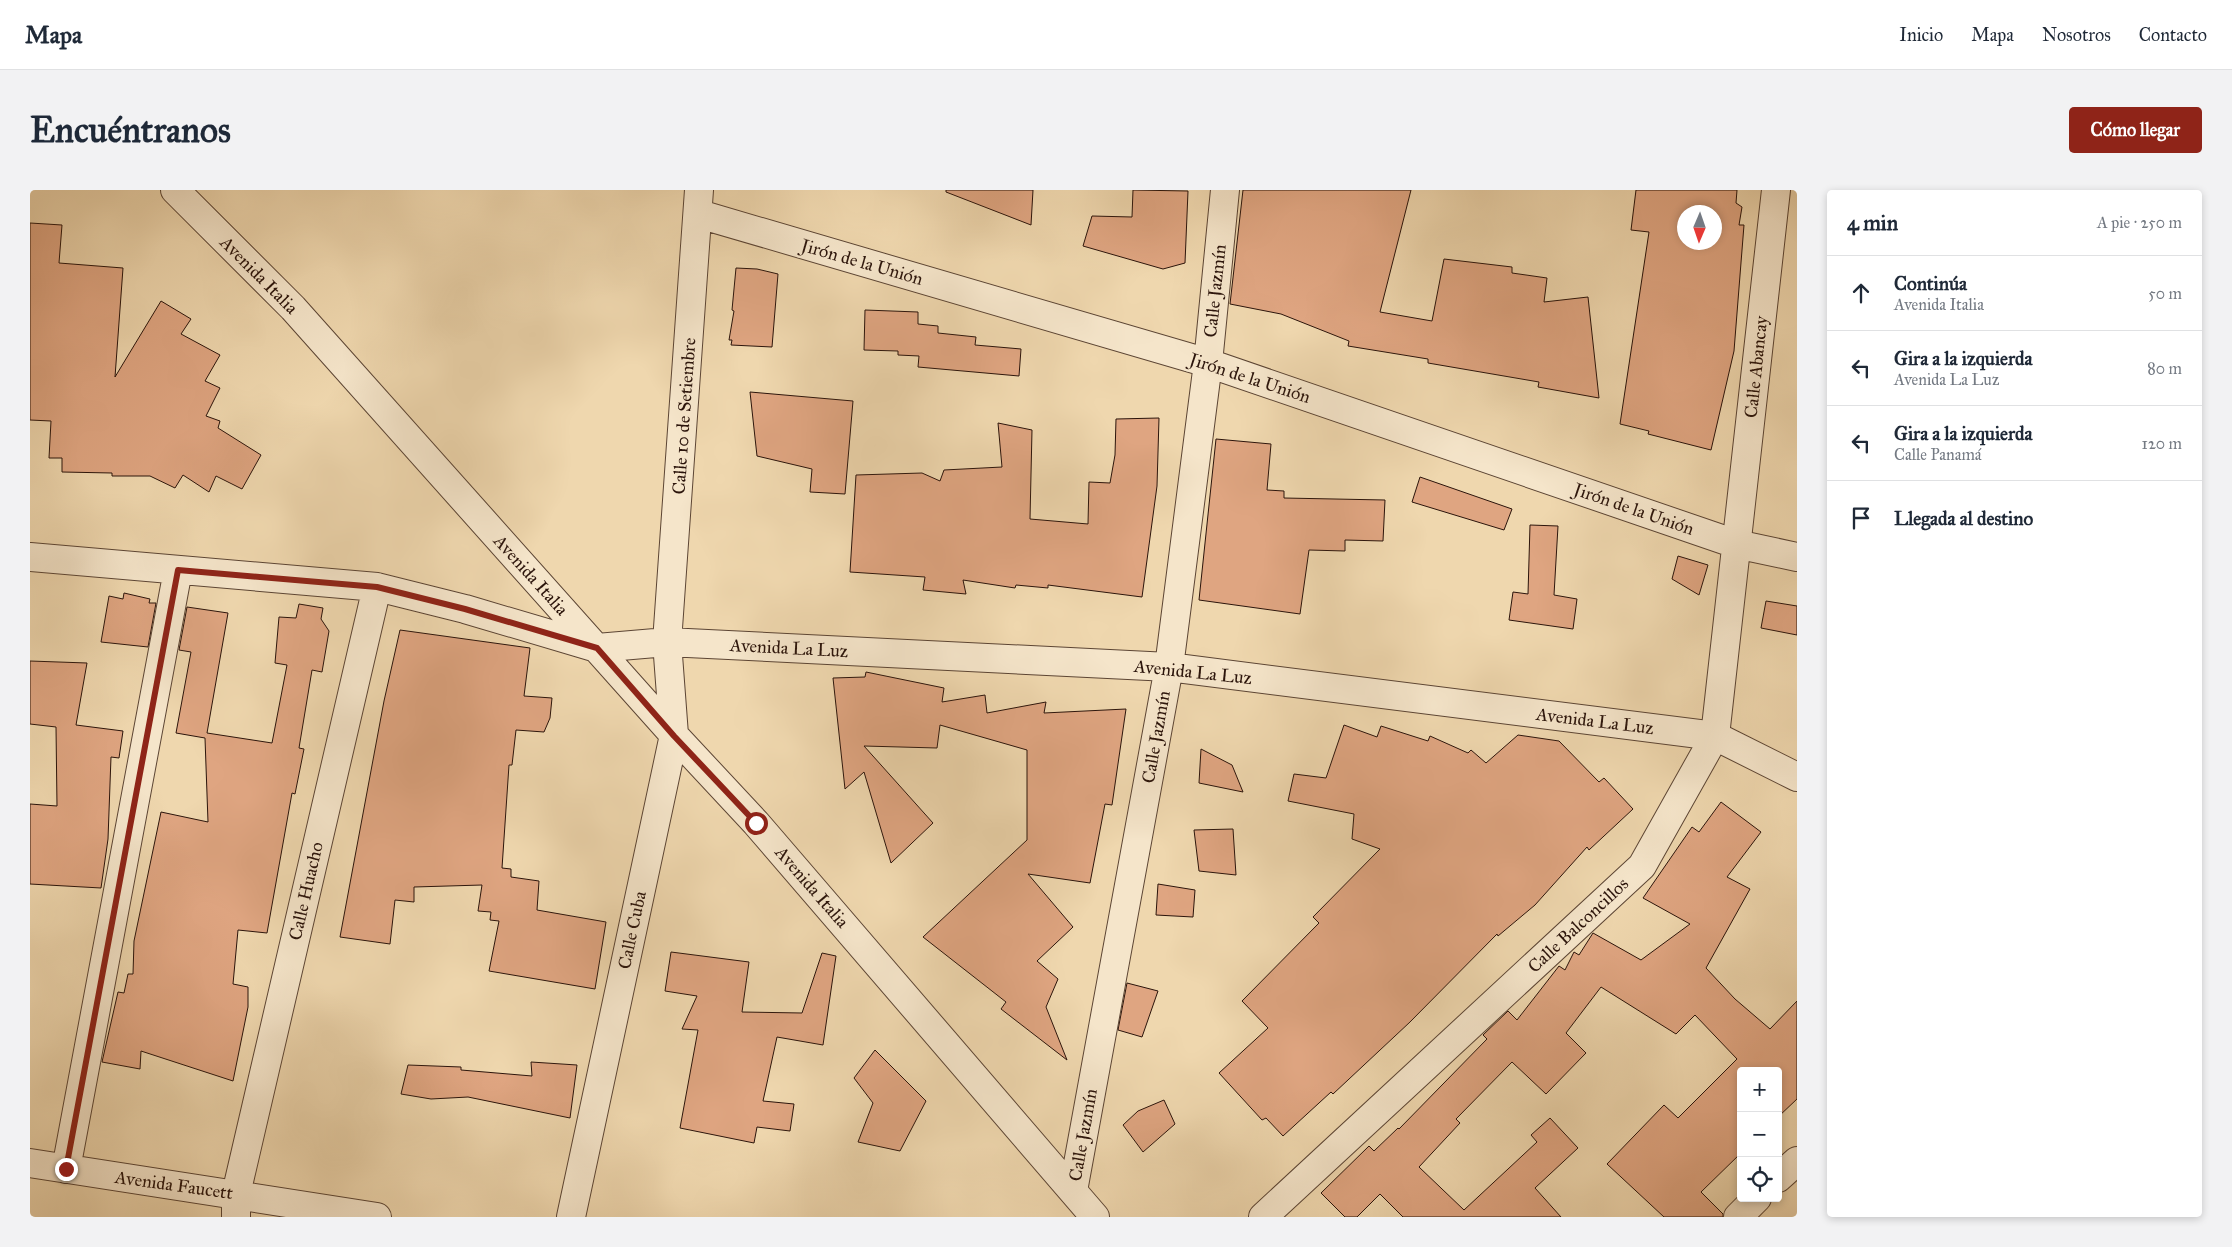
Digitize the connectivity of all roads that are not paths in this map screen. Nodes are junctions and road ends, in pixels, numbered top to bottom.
1 (175, 190) edge
2 (1225, 190) edge
3 (1776, 190) edge
4 (699, 202) edge
5 (1208, 363) junction
6 (1736, 544) junction
7 (30, 557) edge
8 (1797, 557) edge
9 (178, 570) junction
10 (377, 587) junction
11 (667, 642) junction
12 (597, 648) junction
13 (1169, 667) junction
14 (674, 736) junction
15 (1715, 736) junction
16 (1797, 777) edge
17 (1797, 1161) edge
18 (30, 1163) edge
19 (66, 1169) junction
20 (1782, 1174) edge
21 (1073, 1191) junction
22 (1754, 1202) edge
23 (236, 1206) edge
24 (377, 1217) edge
25 (571, 1217) edge
26 (1095, 1217) edge
27 (1263, 1217) edge
28 (1738, 1217) edge

1 - 12 street, Avenida Italia
2 - 5 street, Calle Jazmín
3 - 6 street, Calle Abancay
4 - 5 street, Jirón de la Unión
4 - 11 street, Calle 10 de Setiembre
5 - 6 street, Jirón de la Unión
5 - 13 street, Calle Jazmín
6 - 8 street, Jirón de la Unión
6 - 15 street, Calle Balconcillos
7 - 9 street
9 - 10 street
9 - 19 street
10 - 12 street
10 - 23 street, Calle Huacho
11 - 12 street, Avenida La Luz
11 - 13 street, Avenida La Luz
11 - 14 street, Calle Cuba
12 - 14 street, Avenida Italia
13 - 15 street, Avenida La Luz
13 - 21 street, Calle Jazmín
14 - 21 street, Avenida Italia
14 - 25 street, Calle Cuba
15 - 16 street, Avenida La Luz
15 - 27 street, Calle Balconcillos
17 - 20 street
18 - 19 street, Avenida Faucett
19 - 23 street, Avenida Faucett
21 - 26 street, Avenida Italia
22 - 28 street
23 - 24 street, Avenida Faucett

